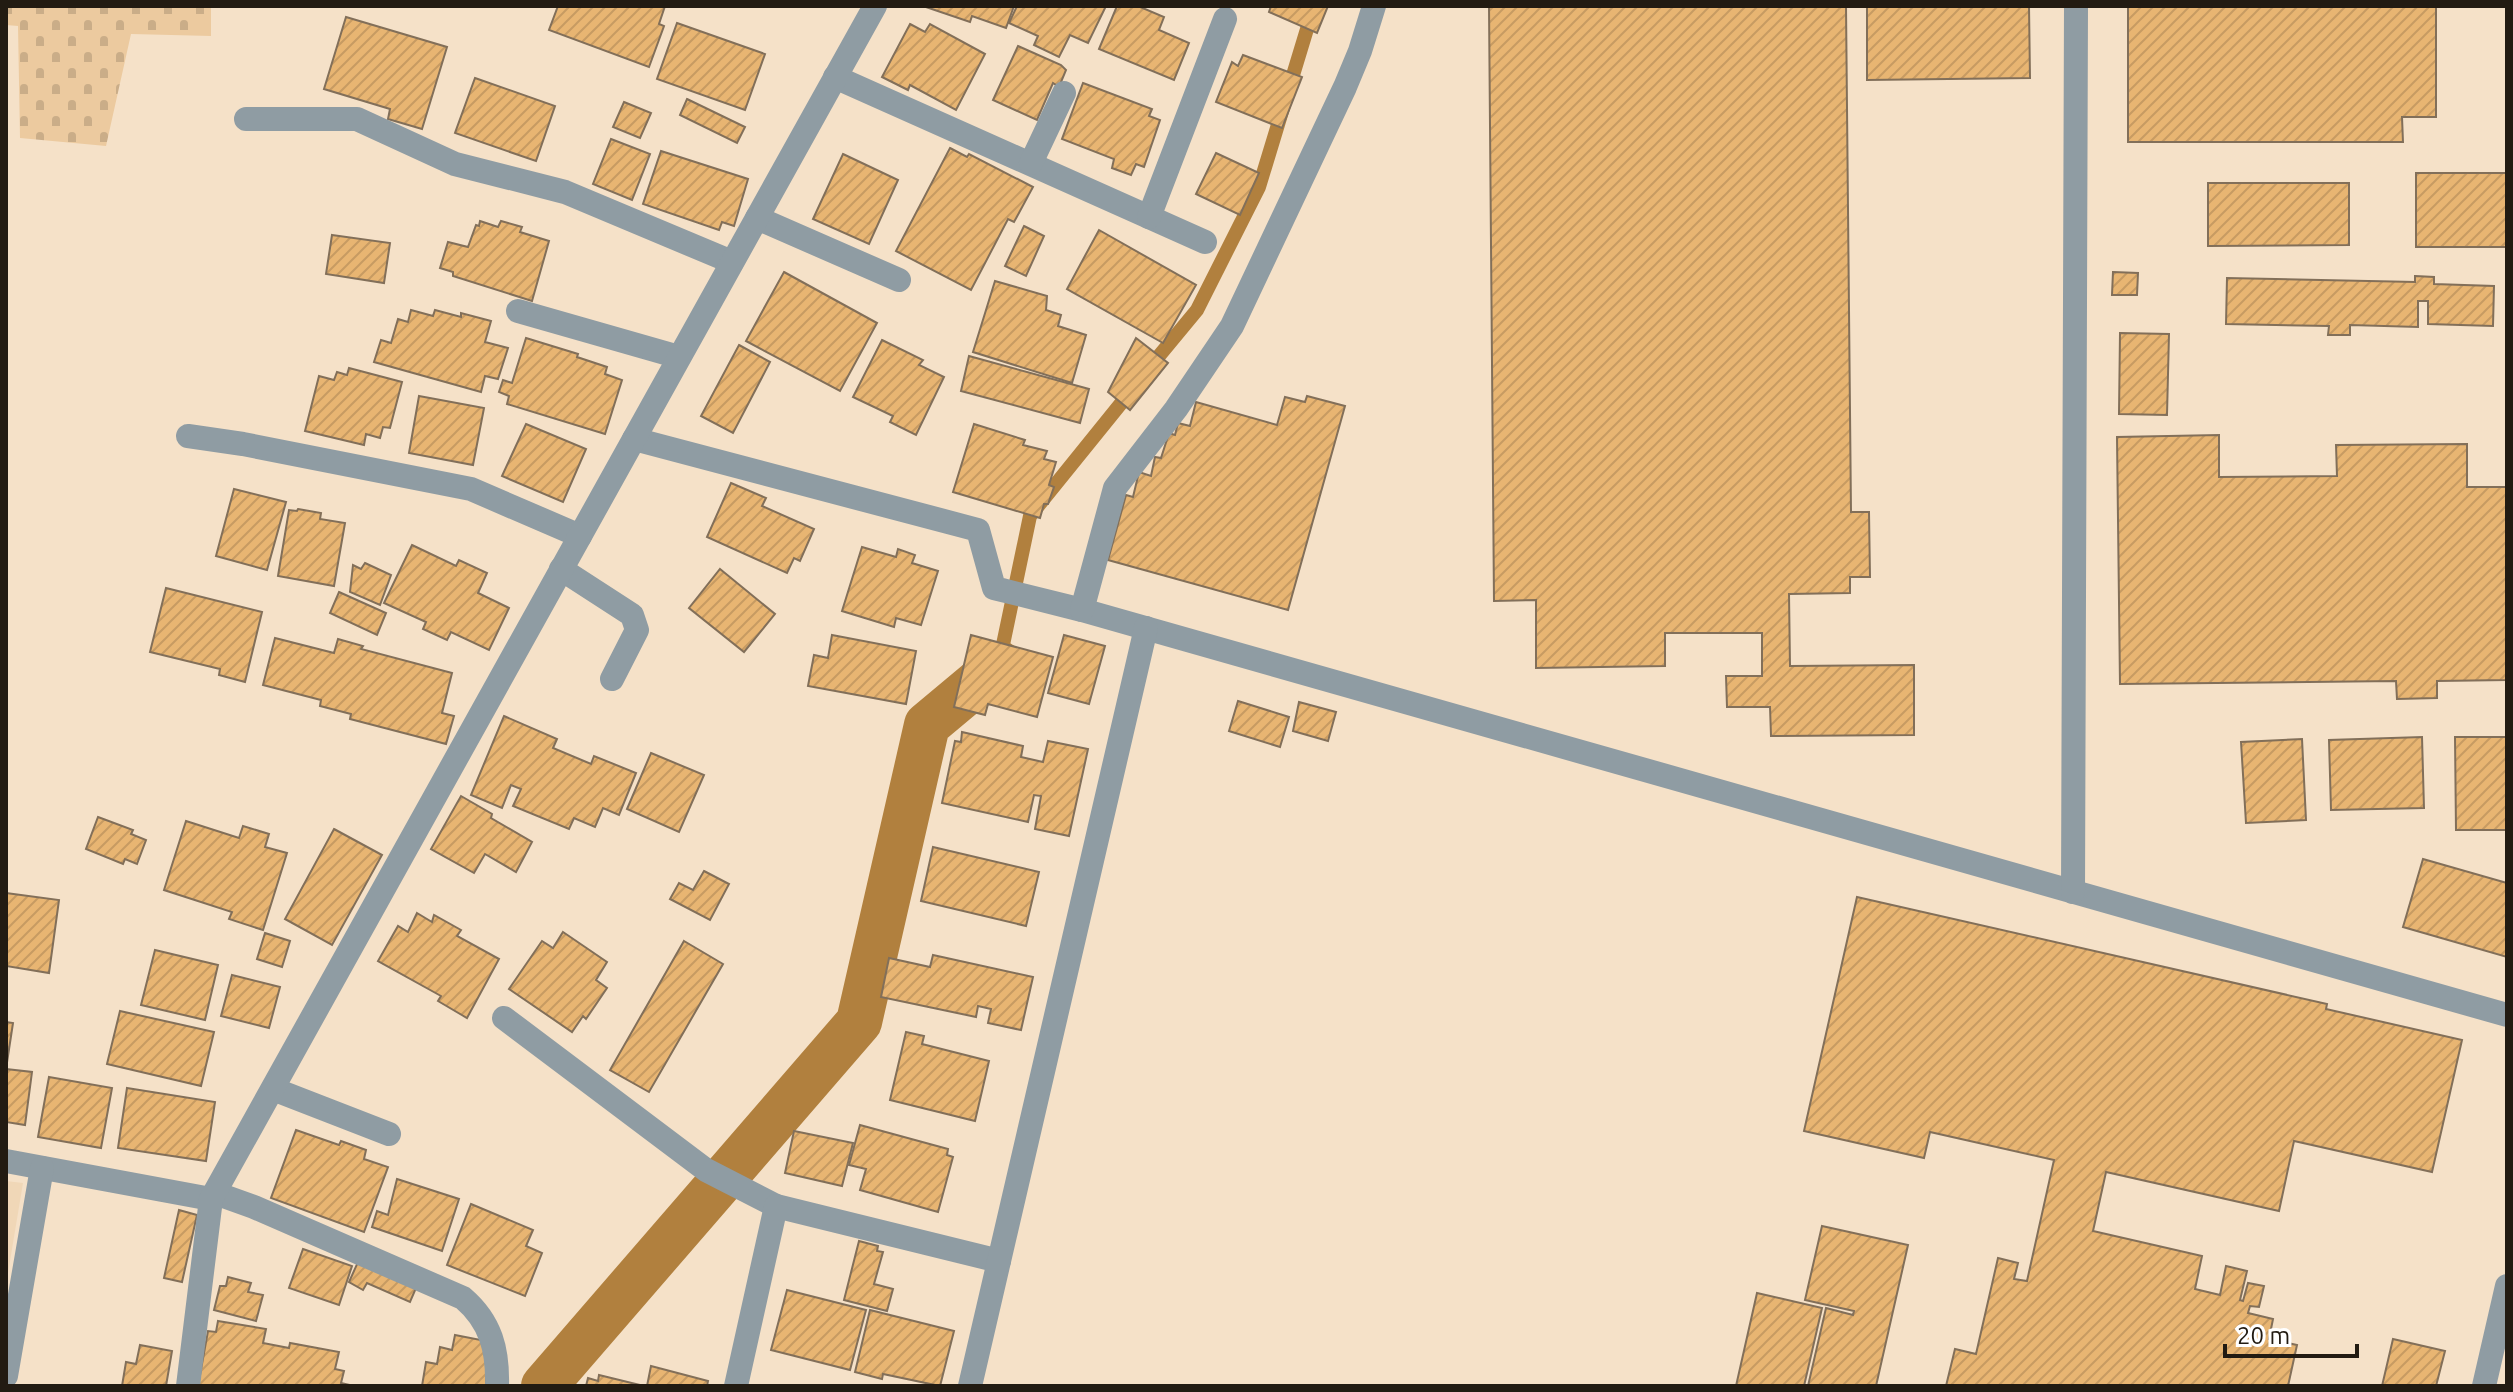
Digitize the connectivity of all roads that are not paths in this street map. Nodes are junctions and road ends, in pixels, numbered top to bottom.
1 (875, 6) edge
2 (1374, 6) edge
3 (2076, 6) edge
4 (1225, 19) dead end
5 (835, 77) junction
6 (1064, 93) dead end
7 (246, 119) dead end
8 (1031, 163) junction
9 (1149, 217) junction
10 (757, 218) junction
11 (1205, 242) dead end
12 (732, 262) junction
13 (899, 280) dead end
14 (518, 311) dead end
15 (679, 357) junction
16 (188, 436) dead end
17 (634, 439) junction
18 (580, 536) junction
19 (561, 569) junction
20 (1082, 610) junction
21 (1146, 628) junction
22 (612, 679) dead end
23 (2073, 892) junction
24 (2507, 1015) edge
25 (504, 1018) dead end
26 (273, 1089) junction
27 (389, 1134) dead end
28 (6, 1161) edge
29 (42, 1168) junction
30 (213, 1196) junction
31 (776, 1206) junction
32 (999, 1261) junction
33 (2507, 1286) edge
34 (6, 1376) edge
35 (188, 1386) edge
36 (497, 1386) edge
37 (736, 1386) edge
38 (970, 1386) edge
39 (2484, 1386) edge

1 - 5 street
2 - 20 street
3 - 23 street
4 - 9 street
5 - 8 street
5 - 10 street
6 - 8 street
7 - 12 street
8 - 9 street
9 - 11 street
10 - 12 street
10 - 13 street
12 - 15 street
14 - 15 street
15 - 17 street
16 - 18 street
17 - 18 street
17 - 20 street
18 - 19 street
19 - 22 street
19 - 26 street
20 - 21 street
21 - 23 street
21 - 32 street
23 - 24 street
25 - 31 street
26 - 27 street
26 - 30 street
28 - 29 street
29 - 30 street
29 - 34 street
30 - 35 street
30 - 36 street
31 - 32 street
31 - 37 street
32 - 38 street
33 - 39 street

